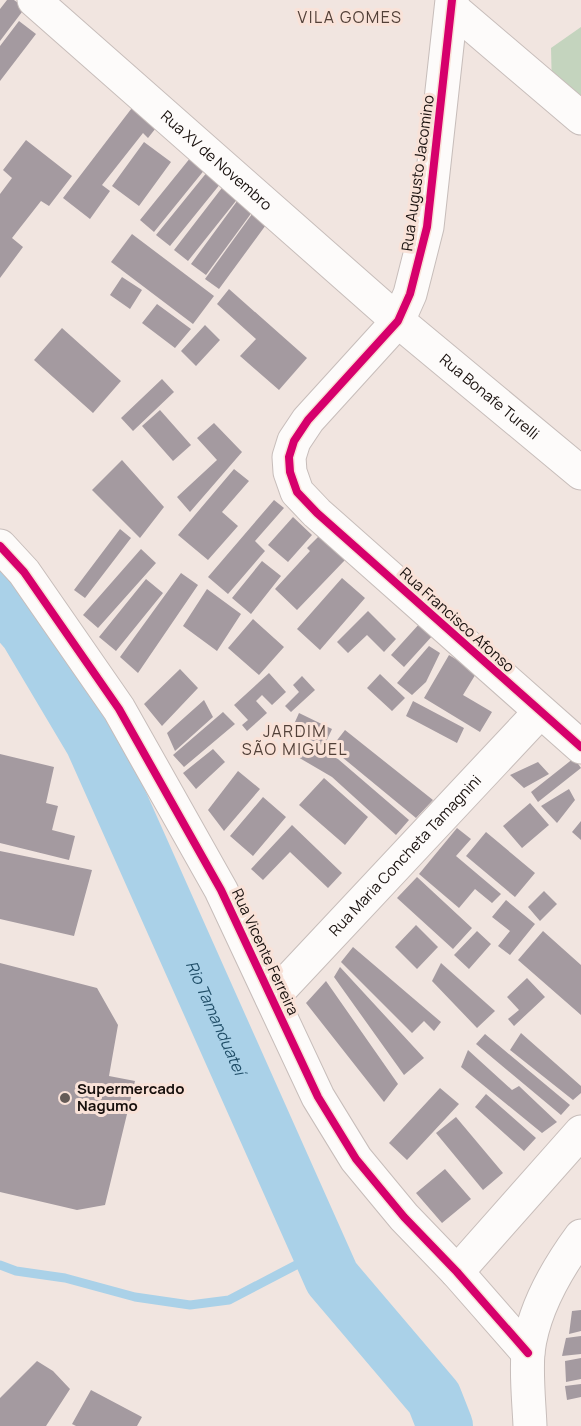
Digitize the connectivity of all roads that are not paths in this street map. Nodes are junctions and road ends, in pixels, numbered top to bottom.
1 (34, 0) edge
2 (452, 4) edge
3 (581, 118) edge
4 (398, 321) junction
5 (581, 473) edge
6 (317, 513) joint
7 (0, 546) edge
8 (540, 712) junction
9 (581, 747) edge
10 (272, 998) junction
11 (581, 1132) edge
12 (581, 1236) edge
13 (457, 1272) junction
14 (528, 1353) junction
15 (530, 1426) edge

1 - 4 street, Rua XV de Novembro
2 - 3 street
2 - 4 street, Rua Augusto Jacomino
4 - 5 street, Rua Bonafe Turelli
4 - 6 street, Rua Augusto Jacomino
6 - 8 street, Rua Francisco Afonso
7 - 10 street, Rua Vicente Ferreira
8 - 9 street, Rua Francisco Afonso
8 - 10 street, Rua Maria Concheta Tamagnini
10 - 13 street, Rua Vicente Ferreira
11 - 13 street
12 - 14 street
13 - 14 street, Rua Vicente Ferreira
14 - 15 street

